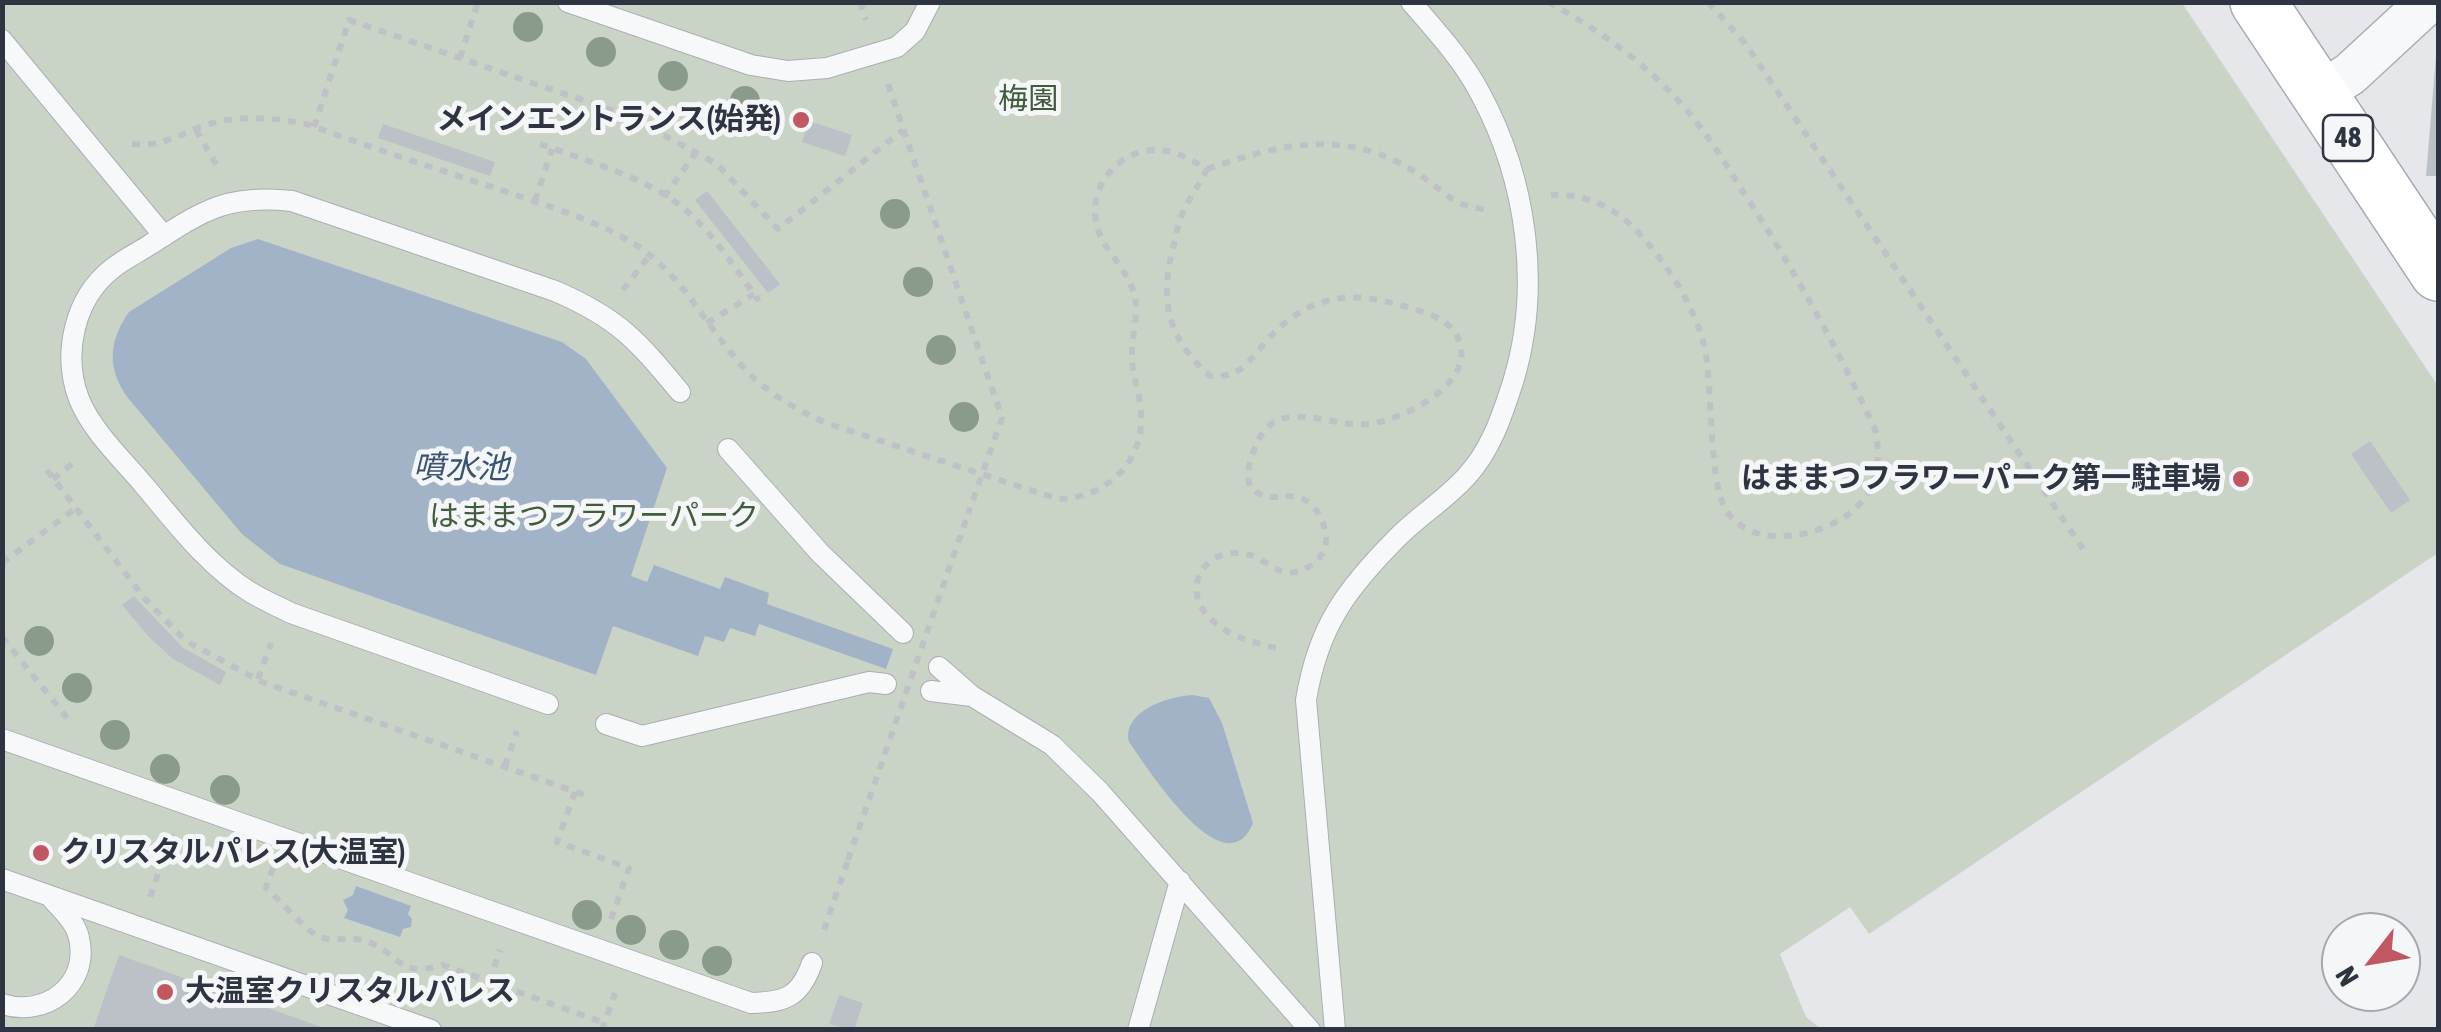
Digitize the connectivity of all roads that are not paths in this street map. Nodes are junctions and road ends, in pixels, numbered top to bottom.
1 (568, 2) edge
2 (930, 2) edge
3 (1411, 2) edge
4 (2258, 2) edge
5 (2428, 2) edge
6 (2, 40) edge
7 (2319, 94) junction
8 (164, 236) junction
9 (2438, 273) edge
10 (680, 392) dead end
11 (728, 448) dead end
12 (903, 633) dead end
13 (939, 667) dead end
14 (886, 684) dead end
15 (931, 690) dead end
16 (972, 696) junction
17 (548, 704) dead end
18 (606, 724) dead end
19 (2, 739) edge
20 (2, 879) edge
21 (1180, 882) junction
22 (48, 895) junction
23 (812, 963) road end
24 (2, 1004) edge
25 (431, 1030) edge
26 (1138, 1030) edge
27 (1310, 1030) edge
28 (1334, 1030) edge

1 - 2 lane
3 - 28 lane
4 - 7 main road, 48
5 - 7 street
6 - 8 lane
7 - 9 main road, 48
8 - 10 lane
8 - 17 lane
11 - 12 lane
13 - 16 lane
14 - 18 lane
15 - 16 lane
16 - 21 lane
19 - 23 lane
20 - 22 lane
21 - 26 lane
21 - 27 lane
22 - 24 lane
22 - 25 lane

